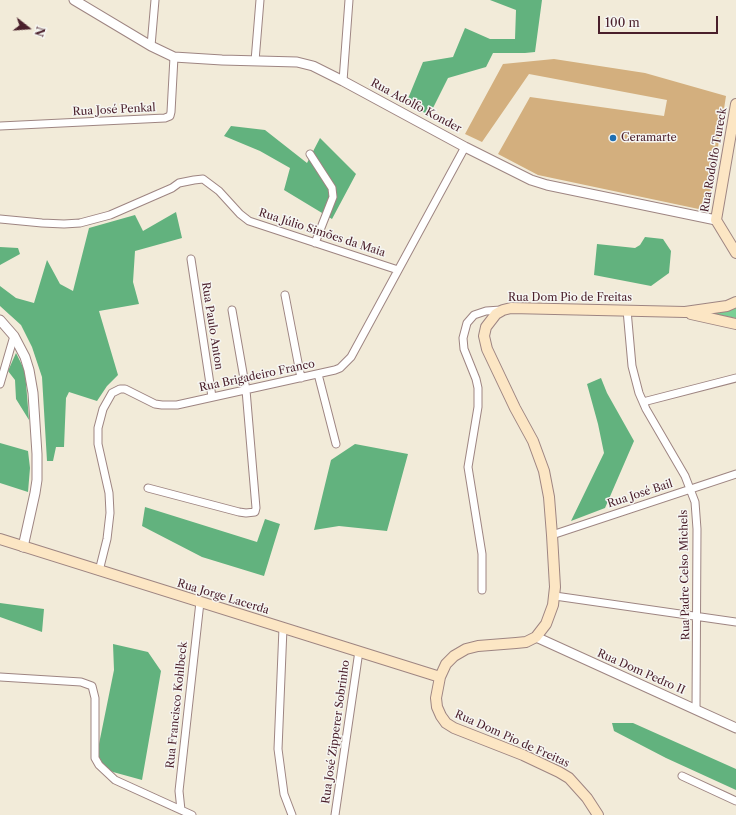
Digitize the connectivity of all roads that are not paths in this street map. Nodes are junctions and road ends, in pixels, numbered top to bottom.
1 (74, 0) edge
2 (155, 0) edge
3 (260, 0) edge
4 (349, 0) edge
5 (151, 46) junction
6 (174, 57) junction
7 (255, 61) junction
8 (343, 81) junction
9 (736, 104) edge
10 (0, 126) edge
11 (733, 141) edge
12 (465, 147) junction
13 (310, 154) dead end
14 (0, 219) edge
15 (716, 220) junction
16 (315, 243) junction
17 (736, 253) edge
18 (191, 259) dead end
19 (398, 270) junction
20 (285, 295) dead end
21 (736, 302) edge
22 (232, 310) dead end
23 (503, 310) junction
24 (627, 310) junction
25 (685, 312) junction
26 (0, 320) edge
27 (736, 324) edge
28 (14, 336) junction
29 (318, 374) junction
30 (301, 378) junction
31 (736, 378) edge
32 (0, 384) edge
33 (246, 390) junction
34 (212, 397) junction
35 (643, 402) junction
36 (336, 444) dead end
37 (736, 474) edge
38 (148, 488) dead end
39 (691, 489) junction
40 (552, 535) junction
41 (0, 539) edge
42 (23, 546) junction
43 (98, 571) junction
44 (482, 590) dead end
45 (555, 596) junction
46 (200, 602) junction
47 (696, 617) junction
48 (736, 622) edge
49 (283, 628) junction
50 (536, 637) junction
51 (359, 652) junction
52 (440, 676) junction
53 (0, 677) edge
54 (696, 710) junction
55 (736, 728) edge
56 (682, 776) dead end
57 (736, 801) edge
58 (182, 810) junction
59 (192, 815) edge
60 (292, 815) edge
61 (335, 815) edge
62 (598, 815) edge

1 - 5 street, Rua Adolfo Konder
2 - 5 street
3 - 7 street
4 - 8 street
5 - 6 street, Rua Adolfo Konder
6 - 7 street, Rua Adolfo Konder
6 - 10 street, Rua José Penkal
7 - 8 street, Rua Adolfo Konder
8 - 12 street, Rua Adolfo Konder
9 - 11 main road, Rua Rodolfo Tureck
11 - 15 main road, Rua Rodolfo Tureck
12 - 15 street, Rua Adolfo Konder
12 - 19 street, Rua Brigadeiro Franco
13 - 16 street
14 - 16 street, Rua Júlio Simões da Maia
15 - 17 main road
16 - 19 street, Rua Júlio Simões da Maia
18 - 34 street, Rua Paulo Anton
19 - 29 street, Rua Brigadeiro Franco
20 - 30 street
21 - 25 main road, Rua Dom Pio de Freitas
22 - 33 street
23 - 24 main road, Rua Dom Pio de Freitas
23 - 40 main road, Rua Dom Pio de Freitas
23 - 44 street
24 - 25 main road, Rua Dom Pio de Freitas
24 - 35 street, Rua Padre Celso Michels
25 - 27 main road, Rua Dom Pio de Freitas
26 - 28 street
28 - 32 street
28 - 42 street
29 - 30 street, Rua Brigadeiro Franco
29 - 36 street
30 - 33 street, Rua Brigadeiro Franco
31 - 35 street
33 - 34 street, Rua Brigadeiro Franco
33 - 38 street
34 - 43 street, Rua Brigadeiro Franco
35 - 39 street, Rua Padre Celso Michels
37 - 39 street, Rua José Bail
39 - 40 street, Rua José Bail
39 - 47 street, Rua Padre Celso Michels
40 - 45 main road, Rua Dom Pio de Freitas
41 - 42 main road, Rua Jorge Lacerda
42 - 43 main road, Rua Jorge Lacerda
43 - 46 main road, Rua Jorge Lacerda
45 - 47 street
45 - 50 main road, Rua Dom Pio de Freitas
46 - 49 main road, Rua Jorge Lacerda
46 - 58 street, Rua Francisco Kohlbeck
47 - 48 street
47 - 54 street, Rua Padre Celso Michels
49 - 51 main road, Rua Jorge Lacerda
49 - 60 street
50 - 52 main road, Rua Dom Pio de Freitas
50 - 54 street, Rua Dom Pedro II
51 - 52 main road, Rua Jorge Lacerda
51 - 61 street, Rua José Zipperer Sobrinho
52 - 62 main road, Rua Dom Pio de Freitas
53 - 58 street
54 - 55 street, Rua Dom Pedro II
56 - 57 street
58 - 59 street

